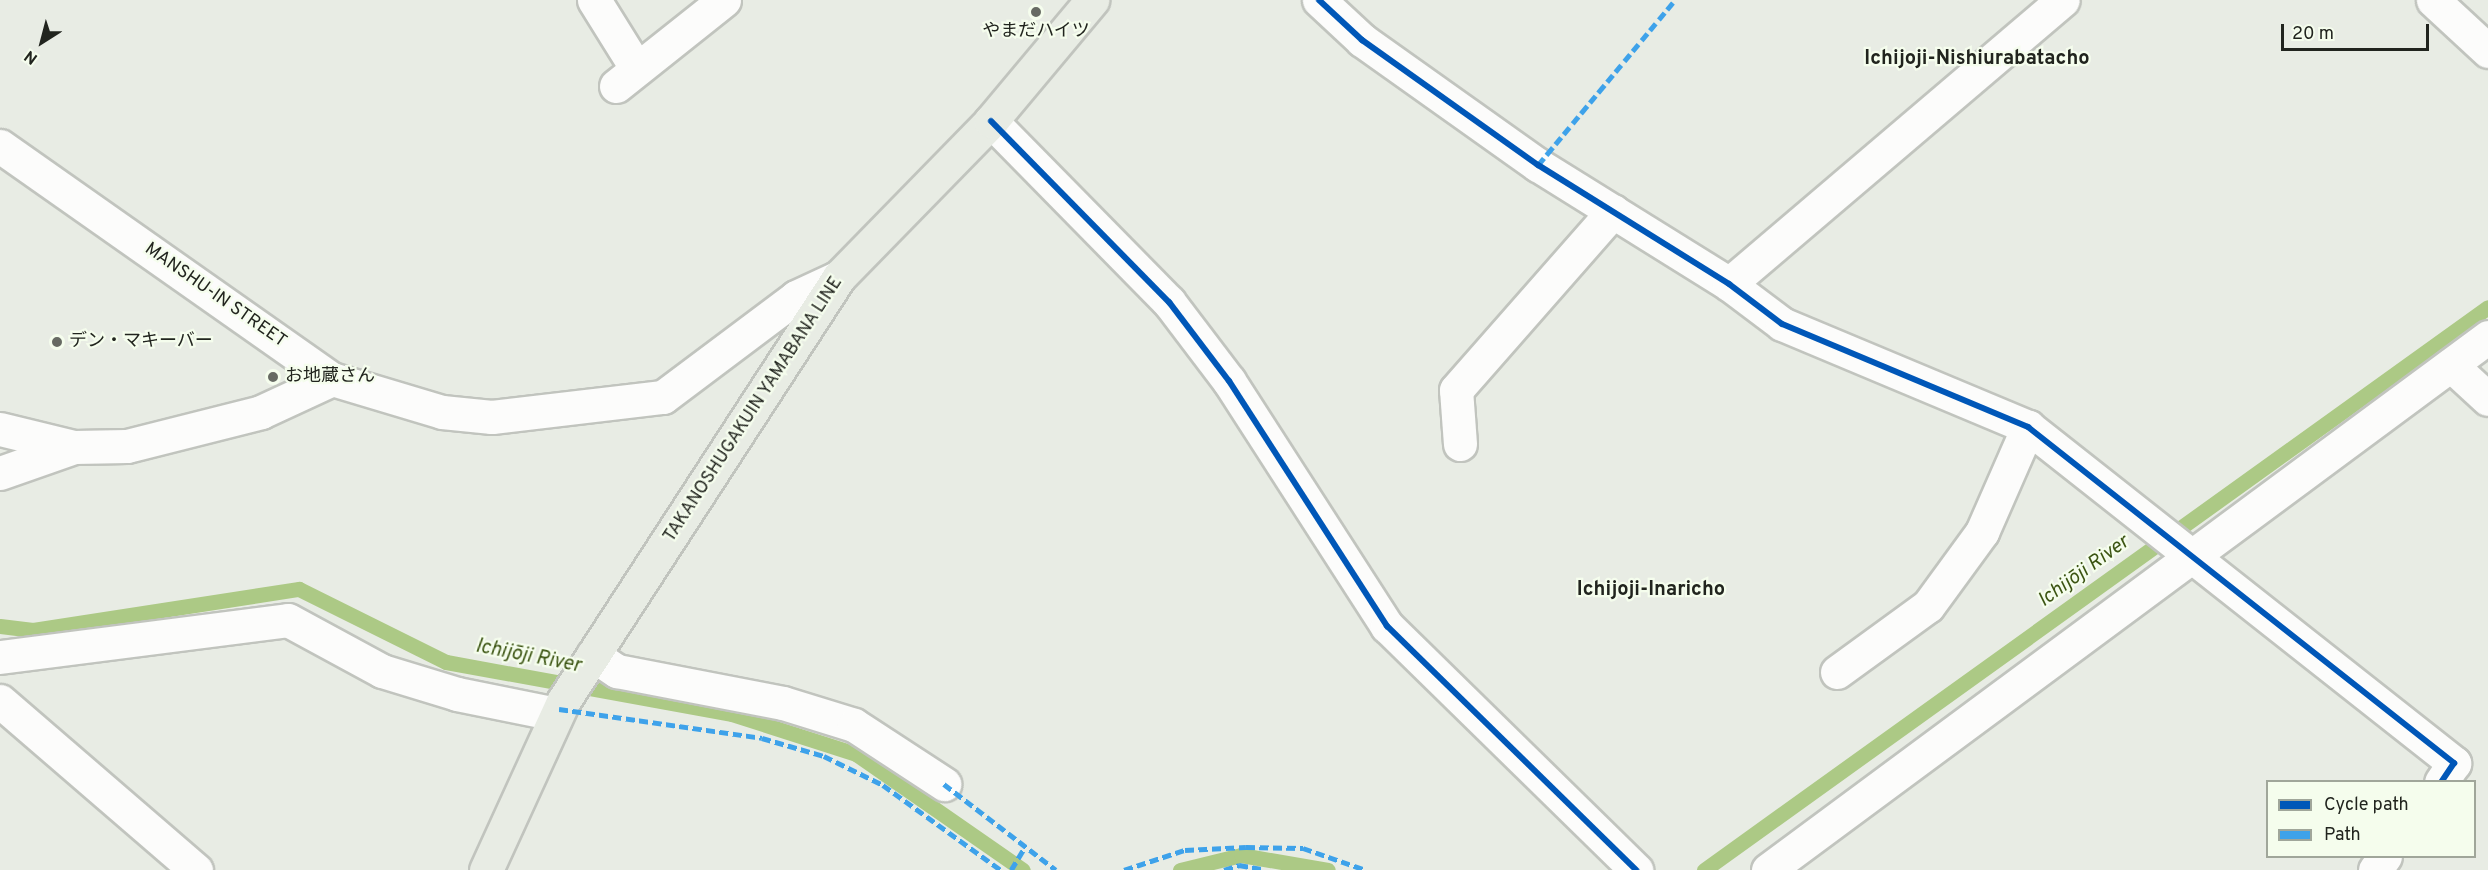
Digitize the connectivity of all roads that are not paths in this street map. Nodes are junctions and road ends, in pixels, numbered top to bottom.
1 (594, 0) edge
2 (724, 0) edge
3 (1092, 0) edge
4 (1318, 0) edge
5 (2063, 0) edge
6 (2433, 0) edge
7 (2488, 51) edge
8 (991, 121) junction
9 (0, 146) edge
10 (1612, 211) junction
11 (839, 277) junction
12 (1729, 284) junction
13 (2488, 337) edge
14 (2451, 365) junction
15 (332, 379) junction
16 (2488, 399) edge
17 (2028, 427) junction
18 (0, 429) edge
19 (1460, 444) dead end
20 (74, 447) junction
21 (0, 473) edge
22 (2198, 556) junction
23 (0, 657) edge
24 (589, 661) junction
25 (1837, 672) dead end
26 (0, 701) edge
27 (560, 707) junction
28 (2442, 780) edge
29 (944, 784) dead end
30 (196, 870) edge
31 (486, 870) edge
32 (1636, 870) edge
33 (1768, 870) edge

1 - 2 street
3 - 8 main road, TAKANOSHUGAKUIN YAMABANA LINE
4 - 10 street
5 - 12 street
6 - 7 street
8 - 11 main road, TAKANOSHUGAKUIN YAMABANA LINE
8 - 32 street
9 - 15 street, MANSHU-IN STREET
10 - 12 street
10 - 19 street
11 - 15 street, MANSHU-IN STREET
11 - 24 main road, TAKANOSHUGAKUIN YAMABANA LINE
12 - 17 street
13 - 14 street
14 - 16 street
14 - 22 street
15 - 20 street
17 - 22 street
17 - 25 street
18 - 20 street
20 - 21 street
22 - 28 street
22 - 33 street
23 - 27 street
24 - 27 main road, TAKANOSHUGAKUIN YAMABANA LINE
24 - 29 street
26 - 30 street
27 - 31 main road, TAKANOSHUGAKUIN YAMABANA LINE

